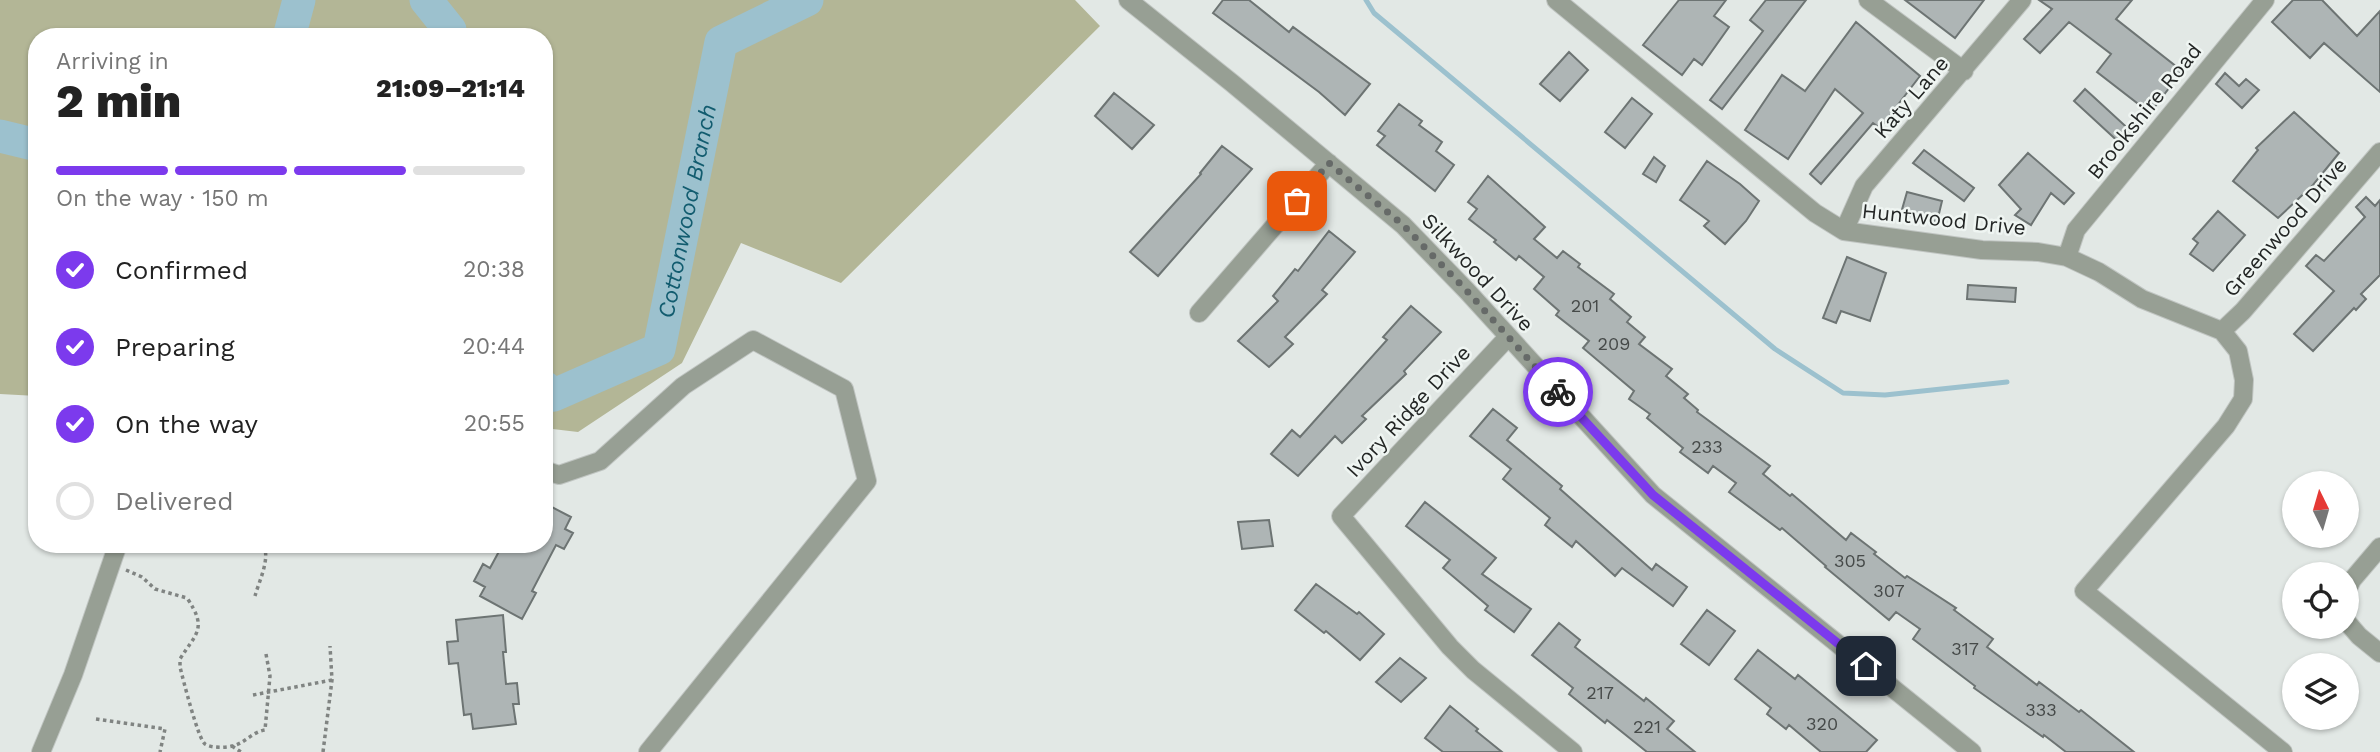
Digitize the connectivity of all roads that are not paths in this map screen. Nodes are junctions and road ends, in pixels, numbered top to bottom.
1 (1128, 0) edge
2 (1556, 0) edge
3 (1868, 0) edge
4 (2022, 0) edge
5 (2265, 0) edge
6 (1964, 71) junction
7 (2380, 152) edge
8 (1329, 163) junction
9 (1844, 231) junction
10 (2067, 257) junction
11 (1199, 313) dead end
12 (2222, 331) junction
13 (1508, 337) junction
14 (553, 473) edge
15 (2380, 547) edge
16 (115, 553) edge
17 (2359, 572) edge
18 (2359, 637) edge
19 (2380, 653) edge
20 (41, 752) edge
21 (648, 752) edge
22 (1573, 752) edge
23 (1972, 752) edge
24 (2283, 752) edge

1 - 8 street, Silkwood Drive
2 - 9 street, Huntwood Drive
3 - 6 street
4 - 6 street, Katy Lane
5 - 10 street, Brookshire Road
6 - 9 street, Katy Lane
7 - 12 street, Greenwood Drive
8 - 11 street
8 - 13 street, Silkwood Drive
9 - 10 street, Huntwood Drive
10 - 12 street, Huntwood Drive
12 - 24 street
13 - 22 street, Ivory Ridge Drive
13 - 23 street, Silkwood Drive
14 - 21 street
15 - 17 street
16 - 20 street
18 - 19 street

